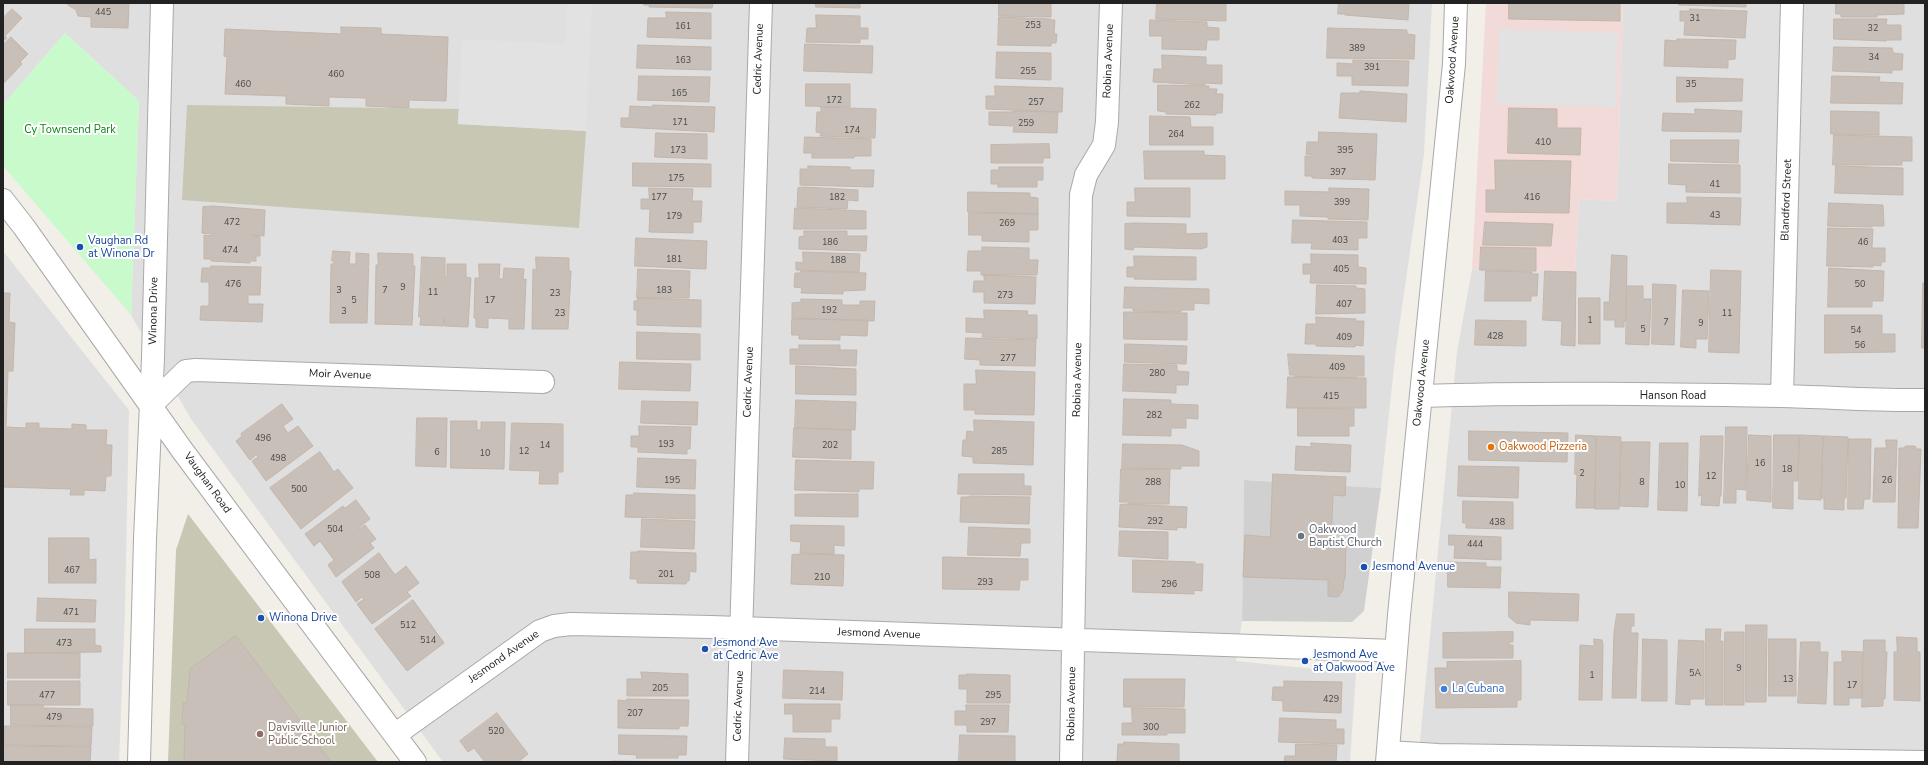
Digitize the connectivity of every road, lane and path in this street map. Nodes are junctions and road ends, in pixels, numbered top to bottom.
1 (162, 3) edge
2 (761, 3) edge
3 (1111, 3) edge
4 (1456, 3) edge
5 (1792, 3) edge
6 (3, 200) edge
7 (543, 382) dead end
8 (1421, 396) junction
9 (1782, 396) junction
10 (1925, 400) edge
11 (151, 405) junction
12 (741, 628) junction
13 (1074, 641) junction
14 (1396, 651) junction
15 (396, 734) junction
16 (1388, 757) edge
17 (139, 762) edge
18 (416, 762) edge
19 (737, 762) edge
20 (1071, 762) edge
21 (1925, 762) edge

1 - 11 street, Winona Drive
2 - 12 street, Cedric Avenue
3 - 13 street, Robina Avenue
4 - 8 street, Oakwood Avenue
5 - 9 street, Blandford Street
6 - 11 street, Vaughan Road
7 - 11 street, Moir Avenue
8 - 9 street, Hanson Road
8 - 14 street, Oakwood Avenue
9 - 10 street, Hanson Road
11 - 15 street, Vaughan Road
11 - 17 street, Winona Drive
12 - 13 street, Jesmond Avenue
12 - 15 street, Jesmond Avenue
12 - 19 street, Cedric Avenue
13 - 14 street, Jesmond Avenue
13 - 20 street, Robina Avenue
14 - 16 street, Oakwood Avenue
15 - 18 street, Vaughan Road
16 - 21 street

